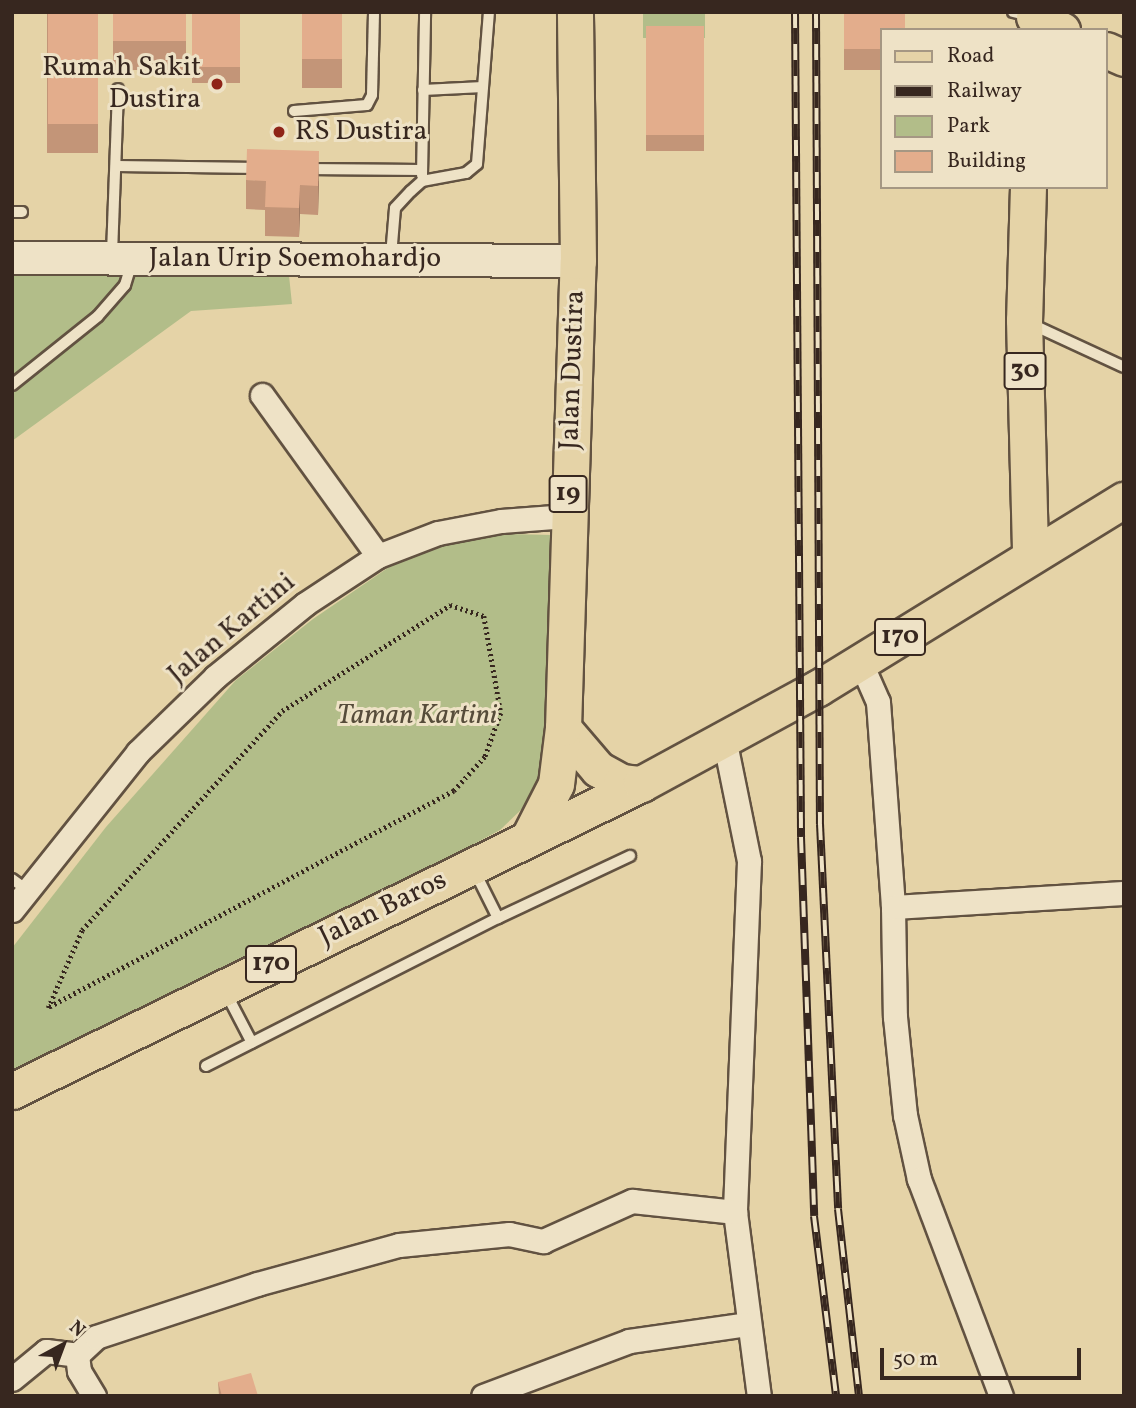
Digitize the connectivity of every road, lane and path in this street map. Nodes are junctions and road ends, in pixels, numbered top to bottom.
1 (374, 12) edge
2 (425, 12) edge
3 (489, 12) edge
4 (575, 12) edge
5 (1108, 51) edge
6 (1124, 58) edge
7 (483, 87) junction
8 (118, 89) dead end
9 (423, 90) junction
10 (294, 111) dead end
11 (117, 166) junction
12 (269, 168) edge
13 (297, 169) edge
14 (422, 176) junction
15 (1028, 189) edge
16 (12, 258) edge
17 (391, 258) junction
18 (122, 259) junction
19 (578, 261) junction
20 (1024, 320) junction
21 (1124, 367) edge
22 (12, 385) edge
23 (262, 395) dead end
24 (1124, 500) edge
25 (567, 516) junction
26 (378, 556) junction
27 (1030, 556) junction
28 (484, 617) joint
29 (860, 661) junction
30 (563, 728) junction
31 (724, 738) junction
32 (641, 784) junction
33 (529, 837) junction
34 (630, 856) dead end
35 (472, 865) junction
36 (19, 884) edge
37 (1124, 893) edge
38 (893, 907) junction
39 (12, 910) edge
40 (498, 918) junction
41 (223, 987) junction
42 (252, 1043) junction
43 (206, 1066) dead end
44 (12, 1091) edge
45 (735, 1212) junction
46 (747, 1324) junction
47 (77, 1355) junction
48 (12, 1379) edge
49 (94, 1396) edge
50 (483, 1396) edge
51 (759, 1396) edge
52 (1001, 1396) edge

1 - 10 lane
2 - 9 lane
3 - 7 lane
4 - 19 main road, Jalan Dustira / 19
5 - 6 main road
7 - 9 lane
7 - 14 lane
8 - 11 lane
9 - 14 lane
11 - 12 lane
11 - 18 lane
13 - 14 lane
14 - 17 lane
15 - 20 main road, 30
16 - 18 main road, Jalan Urip Soemohardjo
17 - 18 main road, Jalan Urip Soemohardjo
17 - 19 main road, Jalan Urip Soemohardjo
18 - 22 lane
19 - 25 main road, Jalan Dustira / 19
20 - 21 lane
20 - 27 main road, 30
23 - 26 street
24 - 27 main road, 170
25 - 26 street, Jalan Kartini
25 - 30 main road, Jalan Dustira / 19
26 - 36 street, Jalan Kartini
27 - 29 main road, 170
28 - 28 path
29 - 31 main road, 170
29 - 38 street
30 - 32 main road
30 - 33 main road, Jalan Dustira / 19
31 - 32 main road, 170
31 - 45 street
32 - 33 main road, Jalan Baros / 170
33 - 35 main road, Jalan Baros / 170
34 - 40 lane
35 - 40 lane
35 - 41 main road, Jalan Baros / 170
36 - 39 street, Jalan Kartini
37 - 38 street
38 - 52 street
40 - 42 lane
41 - 42 lane
41 - 44 main road, Jalan Baros / 170
42 - 43 lane
45 - 46 street
45 - 47 street
46 - 50 street
46 - 51 street
47 - 48 street
47 - 49 street

